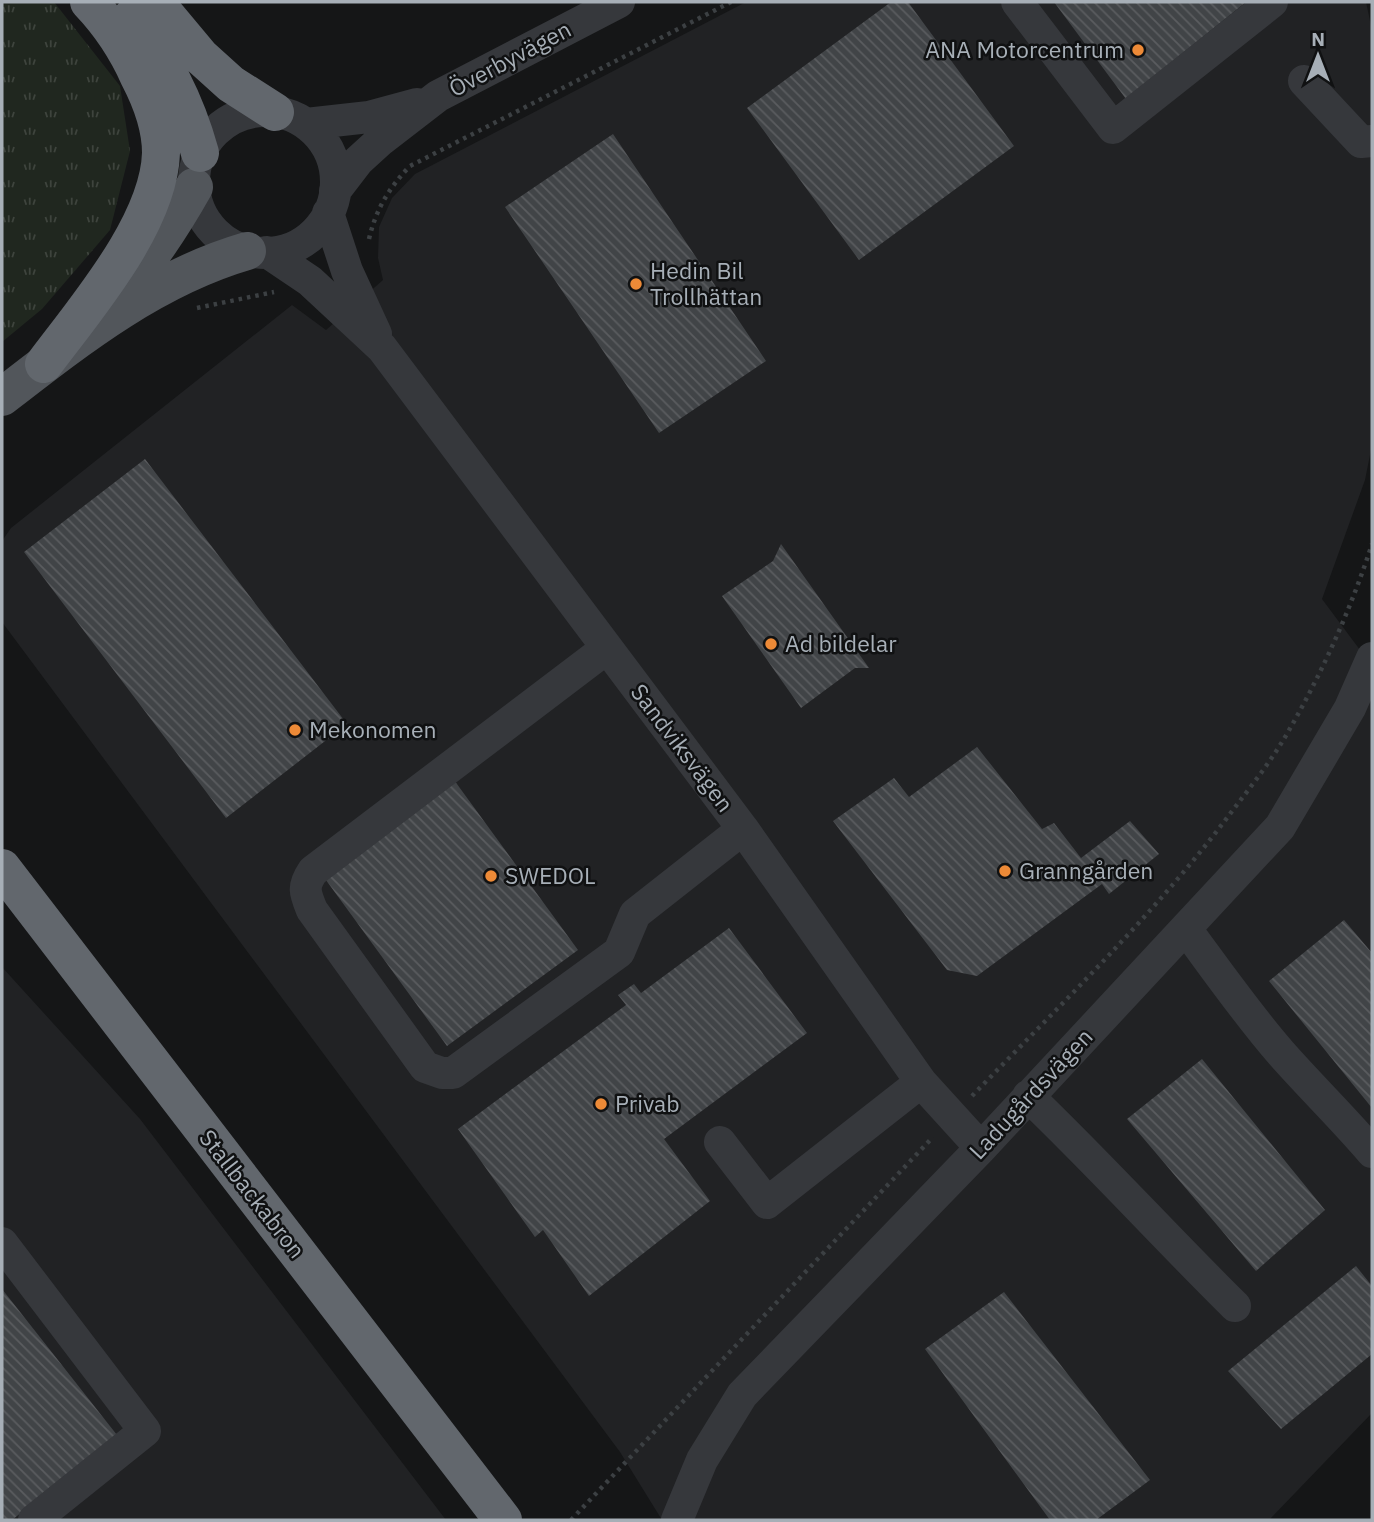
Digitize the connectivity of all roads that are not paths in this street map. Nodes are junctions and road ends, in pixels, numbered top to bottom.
1 (89, 2) edge
2 (114, 2) edge
3 (155, 2) edge
4 (619, 2) edge
5 (1017, 2) edge
6 (1272, 2) edge
7 (1304, 81) dead end
8 (438, 96) junction
9 (291, 118) junction
10 (1372, 141) edge
11 (197, 170) junction
12 (332, 202) junction
13 (257, 252) junction
14 (92, 327) junction
15 (382, 348) junction
16 (44, 365) junction
17 (2, 397) edge
18 (607, 648) junction
19 (1372, 658) edge
20 (743, 830) junction
21 (2, 869) edge
22 (1186, 929) junction
23 (920, 1082) junction
24 (1028, 1096) junction
25 (720, 1142) dead end
26 (981, 1148) junction
27 (1372, 1152) edge
28 (2, 1243) edge
29 (1235, 1306) dead end
30 (34, 1520) edge
31 (502, 1520) edge
32 (677, 1520) edge

1 - 16 highway
2 - 11 highway
3 - 9 highway
4 - 8 street, Överbyvägen
5 - 6 street
7 - 10 street
8 - 9 street, Överbyvägen
8 - 12 street, Överbyvägen
9 - 11 street
9 - 12 street
11 - 13 street
11 - 14 main road
12 - 13 street
12 - 15 street, Sandviksvägen
13 - 14 main road
13 - 15 street, Sandviksvägen
14 - 16 main road
15 - 18 street, Sandviksvägen
16 - 17 main road
18 - 20 street, Sandviksvägen
18 - 20 street
19 - 22 street, Ladugårdsvägen
20 - 23 street, Sandviksvägen
21 - 31 highway, Stallbackabron
22 - 24 street, Ladugårdsvägen
22 - 27 street
23 - 25 street
23 - 26 street, Sandviksvägen
24 - 26 street, Ladugårdsvägen
24 - 29 street
26 - 32 street, Ladugårdsvägen
28 - 30 street

